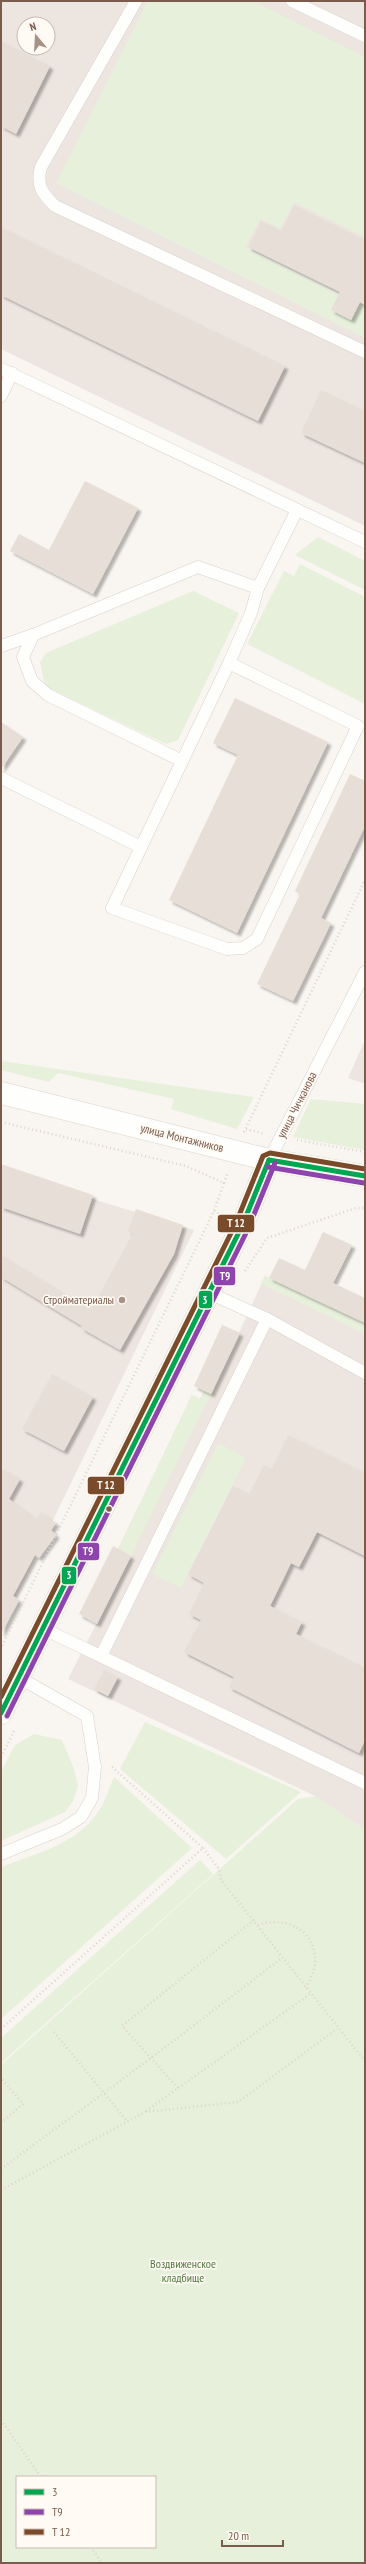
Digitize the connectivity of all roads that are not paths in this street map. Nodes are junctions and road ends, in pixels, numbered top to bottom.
1 (136, 1) edge
2 (292, 1) edge
3 (365, 36) edge
4 (365, 352) edge
5 (6, 371) edge
6 (1, 396) edge
7 (297, 510) junction
8 (365, 542) edge
9 (258, 588) junction
10 (33, 635) junction
11 (1, 646) edge
12 (229, 663) junction
13 (182, 761) junction
14 (1, 778) edge
15 (141, 847) junction
16 (365, 972) edge
17 (1, 1093) edge
18 (269, 1160) junction
19 (365, 1176) edge
20 (217, 1296) junction
21 (267, 1319) junction
22 (365, 1373) edge
23 (44, 1629) junction
24 (101, 1656) junction
25 (18, 1677) junction
26 (9, 1719) edge
27 (365, 1784) edge
28 (1, 1854) edge

1 - 4 lane
2 - 3 lane
5 - 6 lane
5 - 7 lane
7 - 8 lane
7 - 9 lane
9 - 10 lane
9 - 12 lane
10 - 11 lane
10 - 13 lane
12 - 13 lane
12 - 15 lane
13 - 15 lane
14 - 15 lane
16 - 18 lane, улица Чичканова
17 - 18 main road, улица Монтажников
18 - 19 main road, улица Монтажников
18 - 20 main road, улица Чичканова
20 - 21 lane
20 - 23 main road, улица Чичканова
21 - 22 lane
21 - 24 lane
23 - 24 lane
23 - 25 main road, улица Чичканова
24 - 27 lane
25 - 26 main road, улица Чичканова
25 - 28 lane

